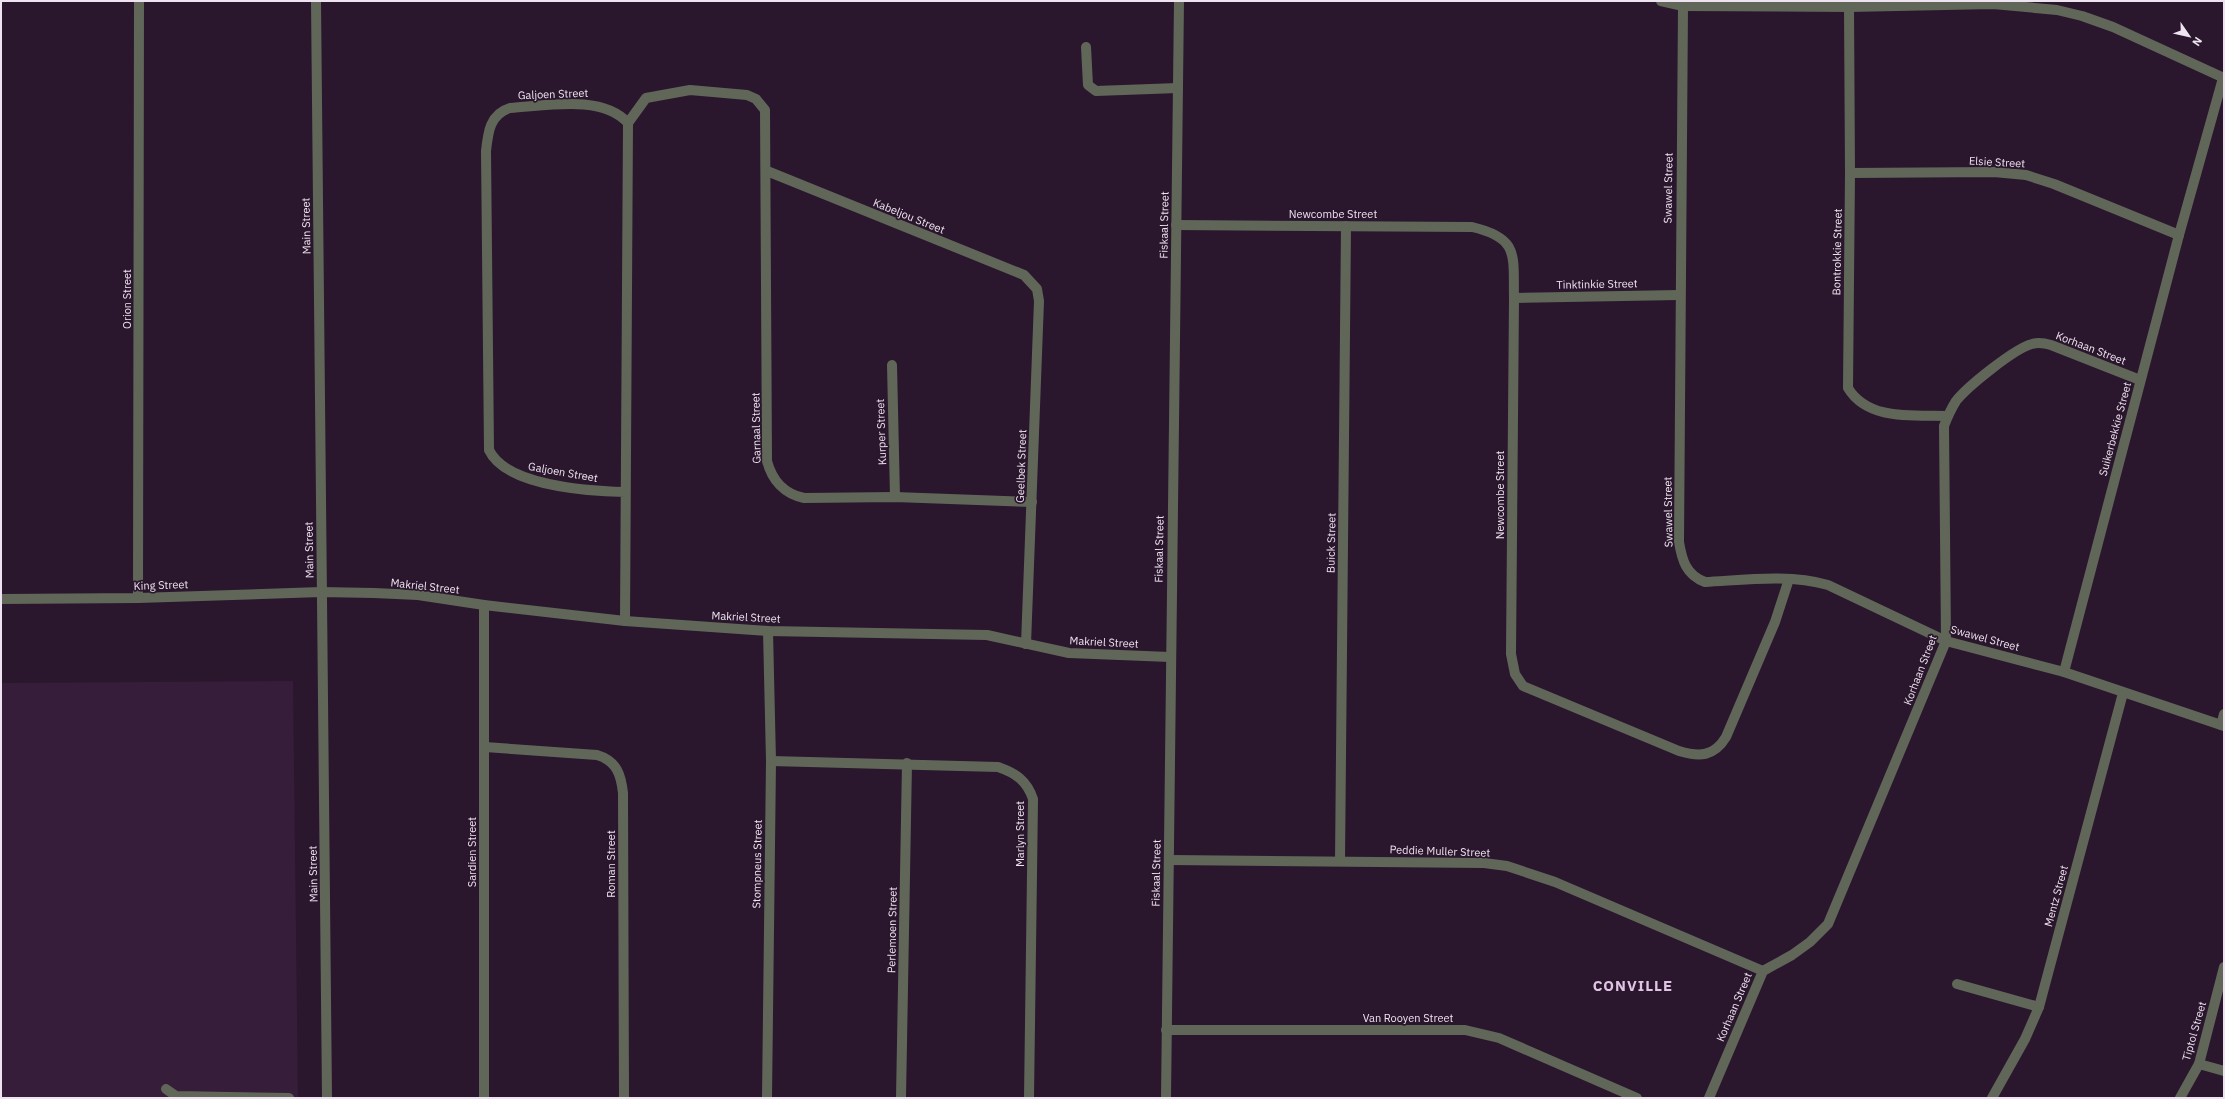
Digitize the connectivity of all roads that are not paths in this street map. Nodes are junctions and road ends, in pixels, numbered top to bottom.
1 (139, 1) edge
2 (316, 1) edge
3 (1179, 1) edge
4 (1661, 1) edge
5 (1993, 3) edge
6 (1682, 6) junction
7 (1849, 7) junction
8 (1086, 48) dead end
9 (2223, 78) edge
10 (1178, 88) junction
11 (628, 123) junction
12 (767, 171) junction
13 (1850, 173) junction
14 (1176, 225) junction
15 (1346, 226) junction
16 (2179, 235) junction
17 (1037, 289) joint
18 (1679, 295) junction
19 (1514, 298) junction
20 (892, 365) dead end
21 (2140, 380) junction
22 (1947, 416) junction
23 (625, 492) junction
24 (895, 497) junction
25 (1032, 502) junction
26 (1789, 579) junction
27 (321, 592) junction
28 (138, 598) junction
29 (1, 600) edge
30 (484, 605) junction
31 (625, 621) junction
32 (768, 631) junction
33 (1946, 641) junction
34 (1026, 644) junction
35 (1170, 657) junction
36 (2064, 672) junction
37 (2123, 693) junction
38 (2224, 714) edge
39 (2222, 726) edge
40 (485, 747) junction
41 (771, 761) junction
42 (907, 763) junction
43 (1169, 860) junction
44 (1340, 861) junction
45 (2224, 967) edge
46 (1762, 971) junction
47 (1957, 984) dead end
48 (2039, 1007) junction
49 (1166, 1030) junction
50 (2199, 1064) junction
51 (2224, 1071) edge
52 (166, 1090) dead end
53 (289, 1098) edge
54 (327, 1098) edge
55 (484, 1098) edge
56 (624, 1098) edge
57 (767, 1098) edge
58 (901, 1098) edge
59 (1029, 1098) edge
60 (1166, 1098) edge
61 (1637, 1098) edge
62 (1709, 1098) edge
63 (1992, 1098) edge
64 (2180, 1098) edge

1 - 28 street, Orion Street
2 - 27 street, Main Street
3 - 10 street, Fiskaal Street
4 - 6 street
5 - 7 street
5 - 9 street
6 - 7 street
6 - 18 street, Swawel Street
7 - 13 street, Bontrokkie Street
8 - 10 street
9 - 16 street, Suikerbekkie Street
10 - 14 street, Fiskaal Street
11 - 12 street, Garnaal Street
11 - 23 street
11 - 23 street, Galjoen Street
12 - 17 street, Kabeljou Street
12 - 24 street, Garnaal Street
13 - 16 street, Elsie Street
13 - 22 street, Bontrokkie Street
14 - 15 street, Newcombe Street
14 - 35 street, Fiskaal Street
15 - 19 street, Newcombe Street
15 - 44 street, Buick Street
16 - 21 street, Suikerbekkie Street
17 - 25 street, Geelbek Street
18 - 19 street, Tinktinkie Street
18 - 26 street, Swawel Street
19 - 26 street, Newcombe Street
20 - 24 street, Kurper Street
21 - 22 street, Korhaan Street
21 - 36 street, Suikerbekkie Street
22 - 33 street, Korhaan Street
23 - 31 street
24 - 25 street, Garnaal Street
25 - 34 street, Geelbek Street
26 - 33 street, Swawel Street
27 - 28 street, King Street
27 - 30 street, Makriel Street
27 - 54 street, Main Street
28 - 29 street, King Street
30 - 31 street, Makriel Street
30 - 40 street, Sardien Street
31 - 32 street, Makriel Street
32 - 34 street, Makriel Street
32 - 41 street, Stompneus Street
33 - 36 street, Swawel Street
33 - 46 street, Korhaan Street
34 - 35 street, Makriel Street
35 - 43 street, Fiskaal Street
36 - 37 street, Swawel Street
37 - 39 street, Swawel Street
37 - 48 street, Mentz Street
38 - 39 street
40 - 55 street, Sardien Street
40 - 56 street, Roman Street
41 - 42 street, Marlyn Street
41 - 57 street, Stompneus Street
42 - 58 street, Perlemoen Street
42 - 59 street, Marlyn Street
43 - 44 street, Peddie Muller Street
43 - 49 street, Fiskaal Street
44 - 46 street, Peddie Muller Street
45 - 50 street, Tiptol Street
46 - 62 street, Korhaan Street
47 - 48 street
48 - 63 street, Mentz Street
49 - 60 street, Fiskaal Street
49 - 61 street, Van Rooyen Street
50 - 51 street
50 - 64 street, Tiptol Street
52 - 53 street

